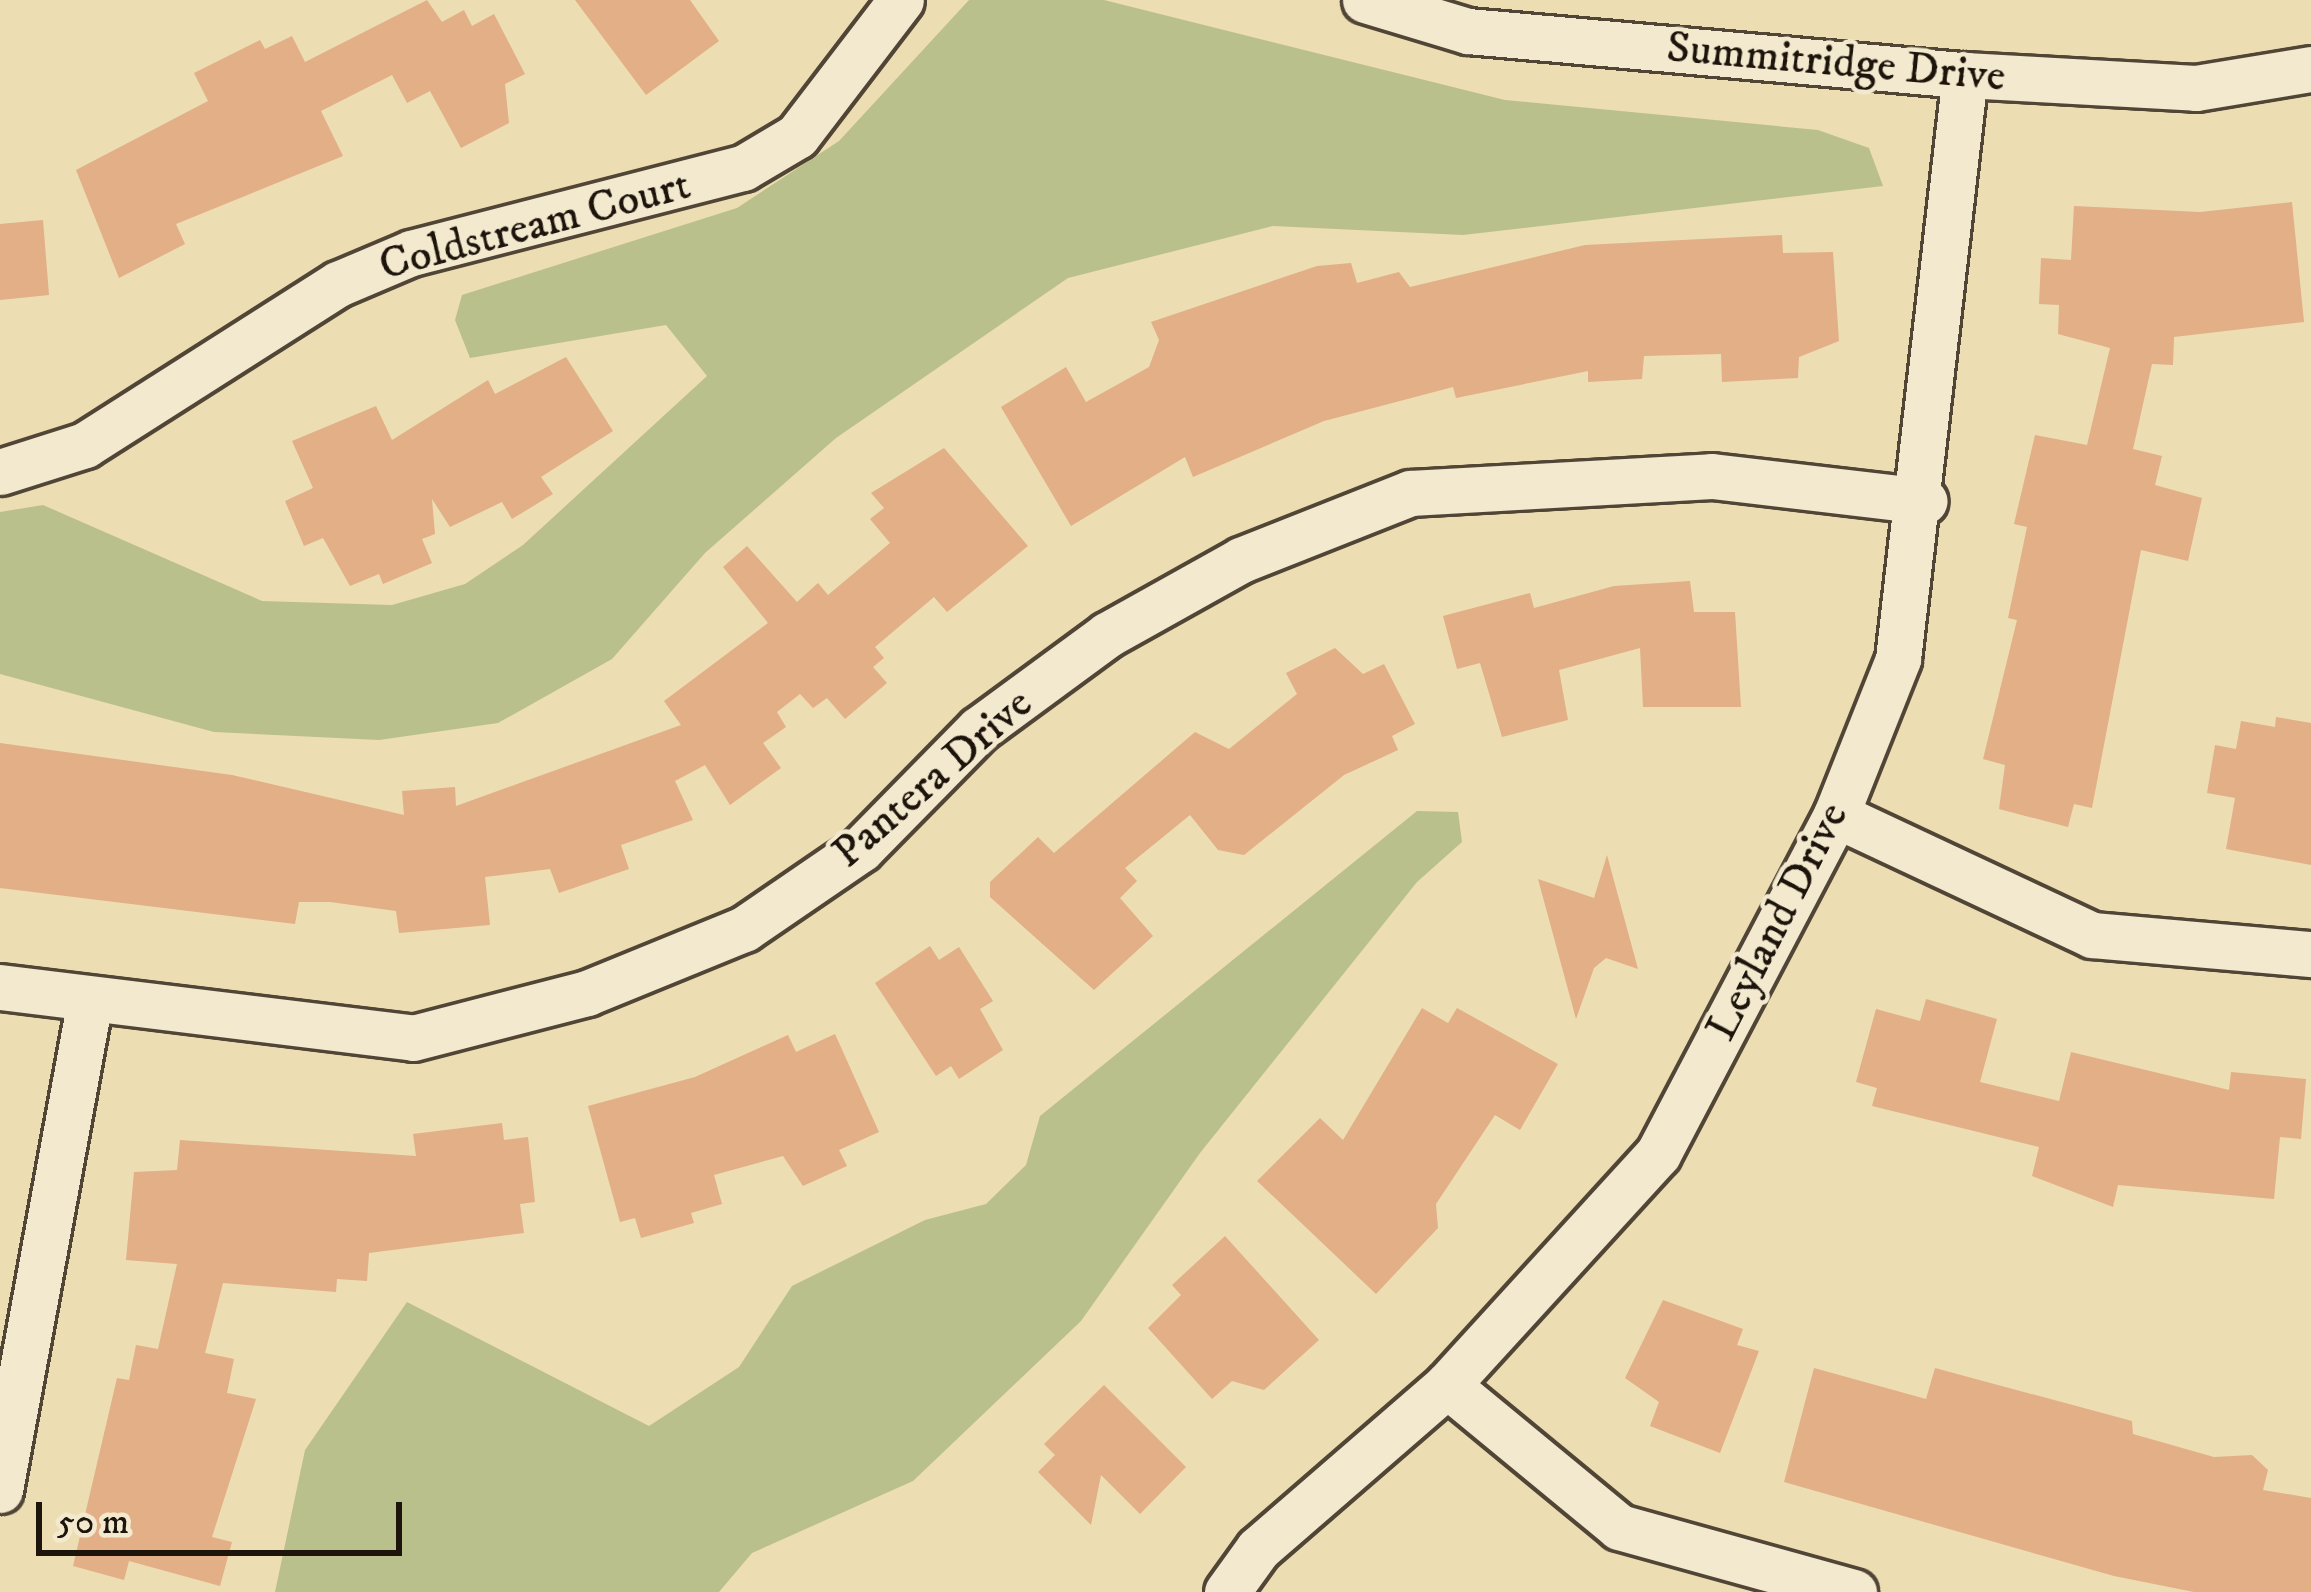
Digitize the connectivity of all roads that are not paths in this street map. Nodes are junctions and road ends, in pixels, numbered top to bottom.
1 (901, 0) edge
2 (1365, 0) edge
3 (2311, 69) edge
4 (1965, 75) junction
5 (0, 472) edge
6 (1925, 501) junction
7 (1836, 815) junction
8 (2311, 954) edge
9 (0, 987) edge
10 (90, 1001) junction
11 (1447, 1385) junction
12 (0, 1490) edge
13 (1227, 1592) edge
14 (1853, 1592) edge

1 - 5 street, Coldstream Court
2 - 4 street, Summitridge Drive
3 - 4 street, Summitridge Drive
4 - 6 street, Leyland Drive
6 - 7 street, Leyland Drive
6 - 10 street, Pantera Drive
7 - 8 street
7 - 11 street, Leyland Drive
9 - 10 street, Pantera Drive
10 - 12 street
11 - 13 street, Leyland Drive
11 - 14 street

